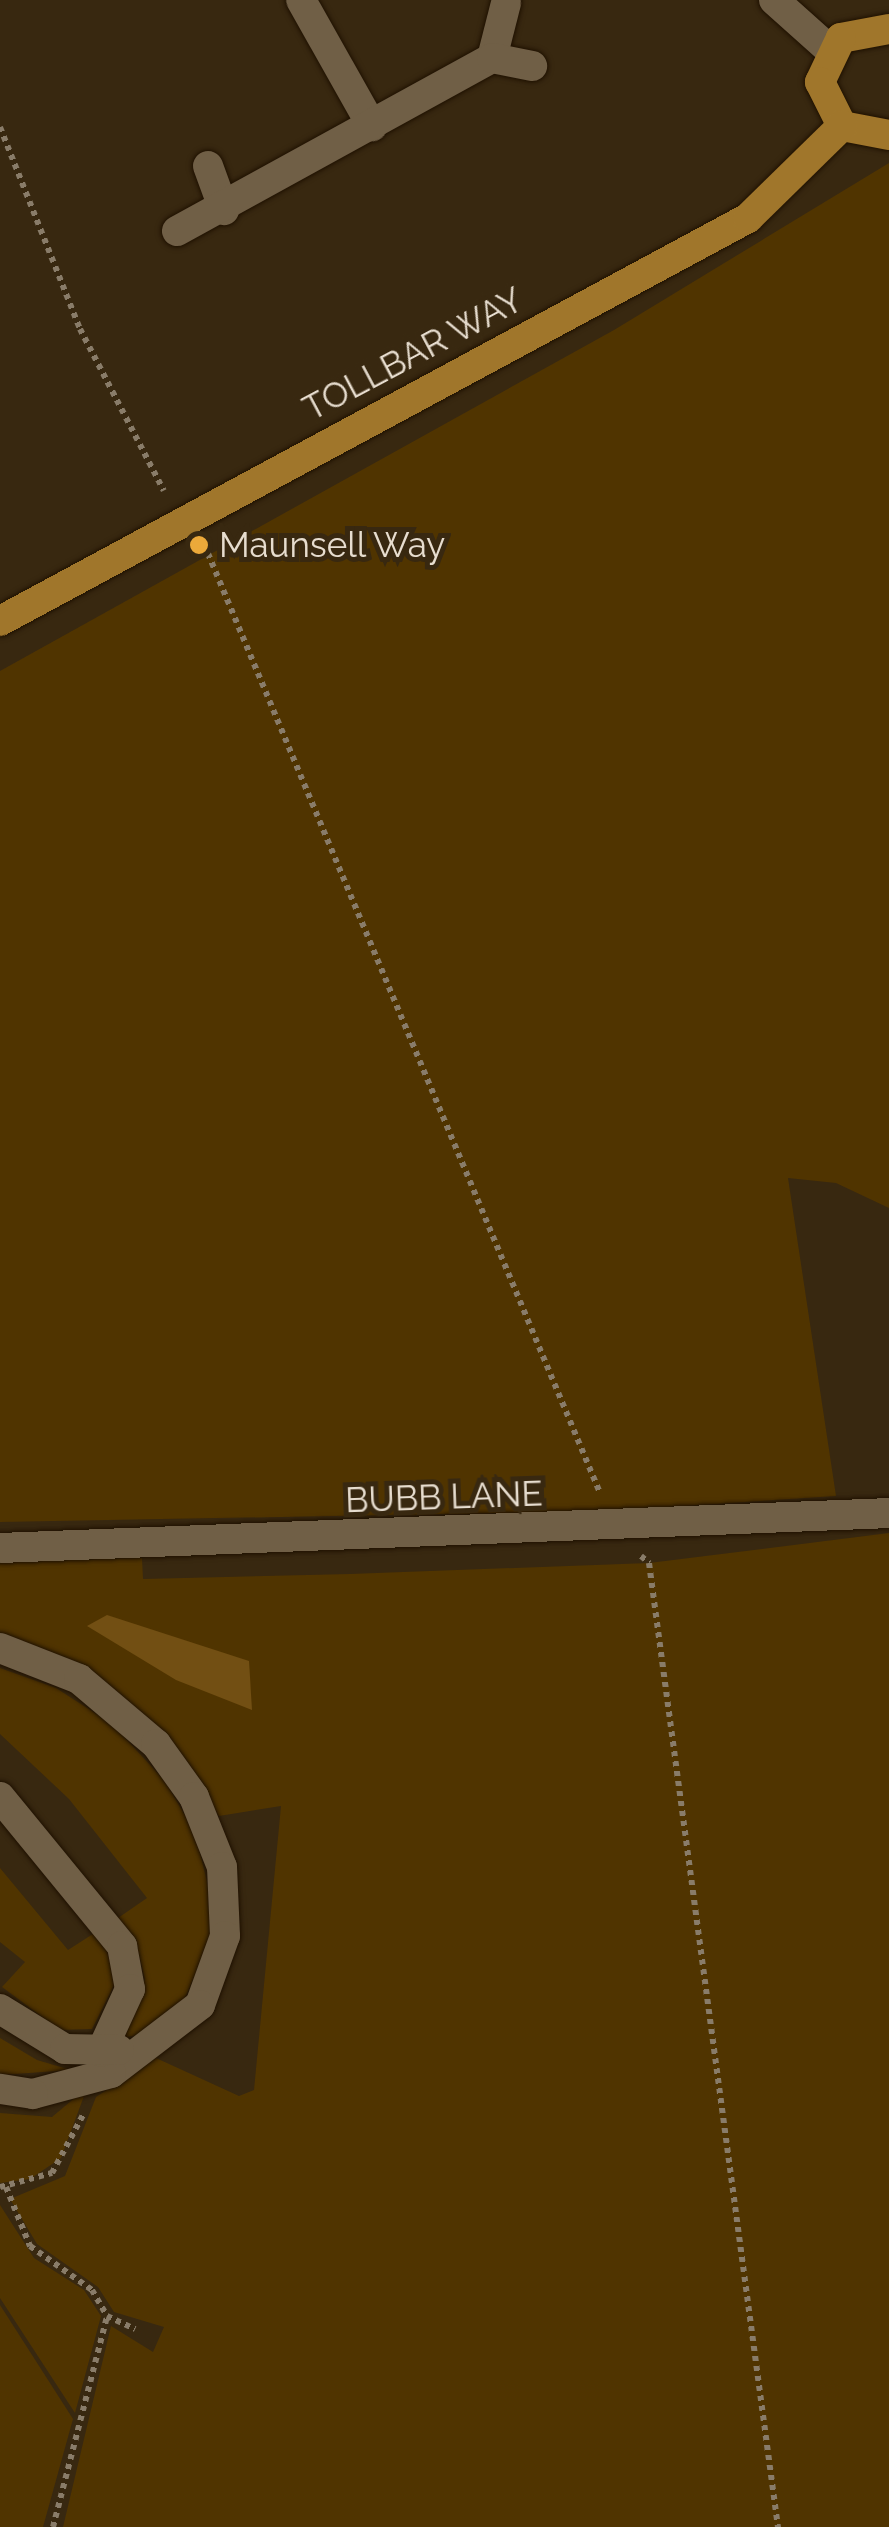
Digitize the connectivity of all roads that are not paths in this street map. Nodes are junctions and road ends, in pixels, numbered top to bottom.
1 (301, 0) edge
2 (774, 0) edge
3 (506, 3) dead end
4 (889, 30) edge
5 (830, 50) junction
6 (492, 58) junction
7 (532, 66) dead end
8 (372, 126) junction
9 (842, 126) junction
10 (889, 134) edge
11 (208, 166) dead end
12 (224, 210) junction
13 (178, 232) dead end
14 (0, 621) edge
15 (889, 1513) edge
16 (0, 1548) edge
17 (0, 1648) edge
18 (0, 1797) edge
19 (0, 2008) edge
20 (132, 2049) junction
21 (101, 2052) junction
22 (0, 2089) edge

1 - 8 street
2 - 5 street
3 - 6 street
4 - 5 main road
5 - 9 main road
6 - 7 street
6 - 8 street
8 - 12 street
9 - 10 main road
9 - 14 main road, TOLLBAR WAY
11 - 12 street
12 - 13 street
15 - 16 street, BUBB LANE
17 - 20 street
18 - 21 street
19 - 21 street
20 - 21 street
20 - 22 street

